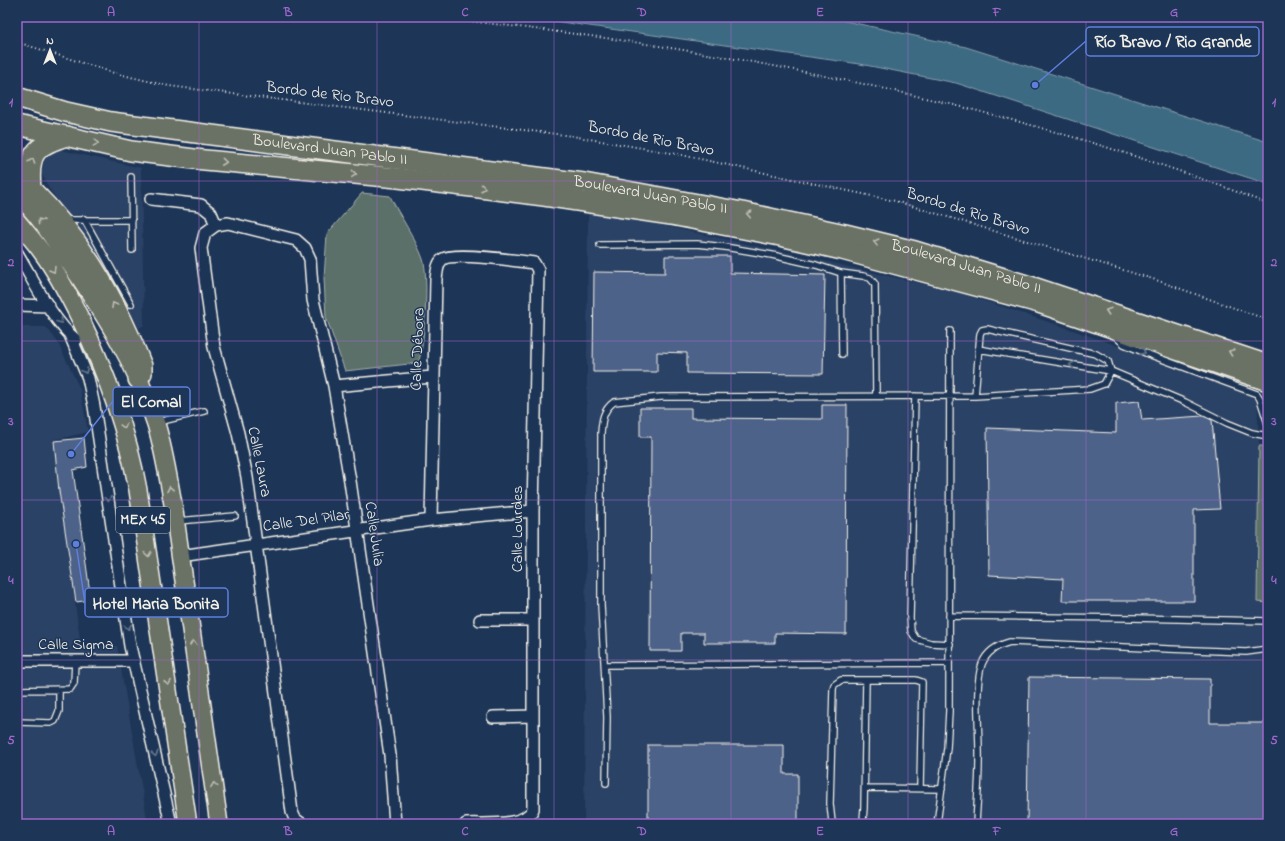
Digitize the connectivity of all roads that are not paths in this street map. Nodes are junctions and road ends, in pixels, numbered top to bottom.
1 (17, 97) edge
2 (17, 125) edge
3 (67, 136) junction
4 (17, 172) edge
5 (131, 178) dead end
6 (24, 191) edge
7 (151, 199) dead end
8 (84, 219) junction
9 (61, 220) junction
10 (132, 220) junction
11 (17, 221) edge
12 (216, 225) junction
13 (600, 245) dead end
14 (132, 250) dead end
15 (17, 253) edge
16 (522, 262) joint
17 (841, 273) junction
18 (131, 304) dead end
19 (17, 305) edge
20 (49, 306) junction
21 (1099, 323) junction
22 (950, 331) dead end
23 (70, 335) junction
24 (978, 350) junction
25 (842, 354) dead end
26 (99, 360) junction
27 (1268, 365) edge
28 (1111, 371) junction
29 (432, 377) junction
30 (138, 379) junction
31 (1268, 381) edge
32 (334, 386) junction
33 (876, 395) junction
34 (915, 396) junction
35 (949, 396) junction
36 (975, 396) junction
37 (204, 411) dead end
38 (155, 423) junction
39 (1268, 424) edge
40 (1268, 436) edge
41 (534, 511) junction
42 (235, 516) dead end
43 (431, 520) junction
44 (175, 521) junction
45 (357, 531) junction
46 (256, 544) junction
47 (180, 556) junction
48 (949, 616) junction
49 (480, 620) dead end
50 (533, 620) junction
51 (1268, 621) edge
52 (950, 644) junction
53 (1268, 649) edge
54 (17, 661) edge
55 (75, 661) junction
56 (134, 661) junction
57 (949, 663) junction
58 (605, 665) junction
59 (866, 680) junction
60 (17, 690) edge
61 (59, 690) junction
62 (534, 716) junction
63 (493, 717) dead end
64 (17, 722) edge
65 (606, 783) dead end
66 (865, 788) junction
67 (920, 788) junction
68 (942, 789) junction
69 (172, 824) edge
70 (188, 824) edge
71 (219, 824) edge
72 (302, 824) edge
73 (395, 824) edge
74 (466, 824) edge
75 (834, 824) edge
76 (859, 824) edge
77 (937, 824) edge
78 (976, 824) edge

27 -> 1 highway, Boulevard Juan Pablo II
2 - 3 highway, Boulevard Juan Pablo II
6 -> 3 highway
3 -> 21 highway, Boulevard Juan Pablo II
4 - 6 highway
5 - 10 lane
6 - 9 highway
30 -> 6 main road, MEX 45
7 - 12 street
8 - 9 lane
8 - 10 lane
8 - 18 lane
30 -> 9 highway
10 - 14 lane
11 -> 26 main road, MEX 45
12 - 32 street, Calle Julia
12 - 46 street, Calle Laura
13 - 17 lane
15 - 20 street
16 - 29 street, Calle Débora
16 - 41 street, Calle Lourdes
17 - 25 lane
17 - 33 lane
19 - 20 street
20 -> 23 street
21 - 31 highway, Boulevard Juan Pablo II
21 -> 39 lane
22 - 35 lane
23 - 26 street
23 -> 56 street
28 -> 24 lane
24 - 28 lane
24 - 36 lane
26 -> 70 main road, MEX 45
28 - 36 lane
28 - 40 lane
29 - 32 street
29 - 43 street, Calle Débora
30 - 38 main road, MEX 45
32 - 45 street, Calle Julia
33 - 34 lane
33 - 58 lane
34 - 35 lane
34 - 52 lane
35 - 36 lane
35 - 48 lane
37 - 38 lane
44 -> 38 main road, MEX 45
41 - 43 street, Calle Del Pilar
41 - 50 street, Calle Lourdes
42 - 44 lane
43 - 45 street, Calle Del Pilar
44 - 47 main road, MEX 45
45 - 46 street, Calle Del Pilar
45 - 73 street, Calle Julia
46 - 47 street, Calle Del Pilar
46 - 72 street, Calle Laura
71 -> 47 main road, MEX 45
48 - 51 lane
48 - 52 lane
49 - 50 street
50 - 62 street, Calle Lourdes
52 - 57 lane
53 - 78 lane
54 - 55 street, Calle Sigma
55 - 56 street, Calle Sigma
55 - 61 lane
56 -> 69 street
57 - 58 lane
57 - 68 lane
58 - 65 lane
59 - 66 lane
59 - 67 lane
59 - 75 lane
60 - 61 lane
61 - 64 lane
62 - 63 street
62 - 74 street, Calle Lourdes
66 - 67 lane
66 - 76 lane
67 - 68 lane
68 - 77 lane

